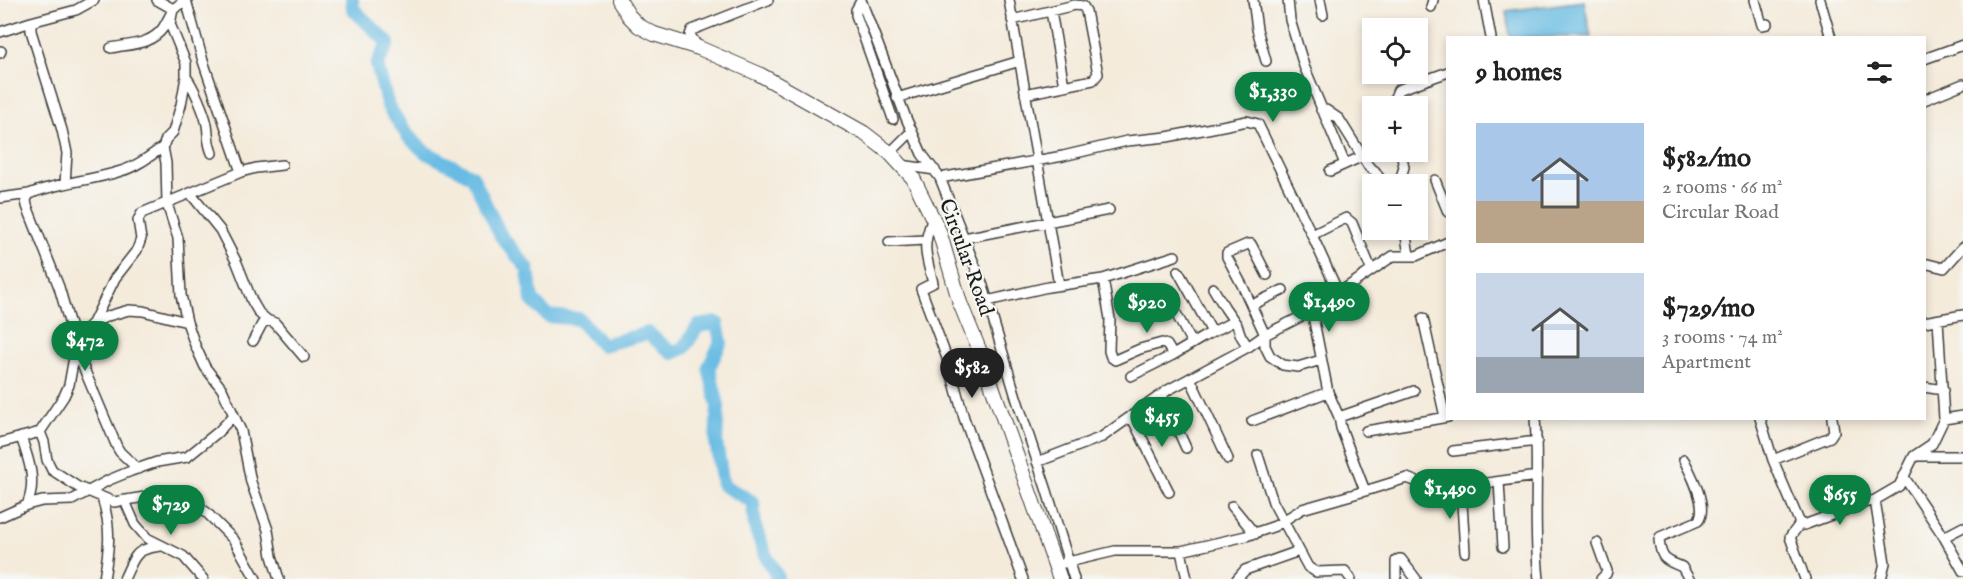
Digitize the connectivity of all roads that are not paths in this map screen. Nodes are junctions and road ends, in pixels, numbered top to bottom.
1 (94, 0) edge
2 (157, 0) edge
3 (619, 0) edge
4 (768, 0) edge
5 (861, 0) edge
6 (1009, 0) edge
7 (1252, 0) edge
8 (1288, 0) edge
9 (1320, 0) edge
10 (1484, 0) edge
11 (1755, 0) edge
12 (1820, 0) edge
13 (183, 1) edge
14 (173, 9) junction
15 (1051, 11) junction
16 (1323, 15) dead end
17 (1012, 20) junction
18 (31, 22) junction
19 (1767, 24) dead end
20 (0, 32) edge
21 (1491, 36) edge
22 (1830, 36) edge
23 (1963, 45) edge
24 (111, 48) dead end
25 (699, 48) junction
26 (1926, 58) edge
27 (1020, 61) junction
28 (1266, 61) dead end
29 (1446, 73) edge
30 (186, 77) junction
31 (1963, 84) edge
32 (1065, 86) junction
33 (1025, 93) junction
34 (1395, 96) edge
35 (897, 98) junction
36 (1926, 99) edge
37 (1321, 110) junction
38 (893, 119) dead end
39 (912, 131) junction
40 (162, 147) junction
41 (212, 153) dead end
42 (890, 153) junction
43 (1362, 154) edge
44 (1362, 156) edge
45 (1036, 160) junction
46 (1367, 162) edge
47 (1345, 164) junction
48 (282, 165) dead end
49 (901, 165) junction
50 (1330, 171) dead end
51 (241, 172) junction
52 (938, 174) junction
53 (1377, 174) edge
54 (1436, 180) dead end
55 (64, 184) junction
56 (190, 193) junction
57 (29, 194) junction
58 (0, 198) edge
59 (167, 202) junction
60 (1446, 207) edge
61 (1109, 210) dead end
62 (933, 218) junction
63 (1048, 222) junction
64 (1312, 235) junction
65 (964, 238) junction
66 (925, 240) junction
67 (1407, 240) edge
68 (889, 242) dead end
69 (1446, 243) edge
70 (1963, 247) edge
71 (1409, 255) junction
72 (1175, 256) dead end
73 (1926, 264) edge
74 (1371, 269) junction
75 (1178, 272) dead end
76 (1267, 275) dead end
77 (1103, 279) junction
78 (1059, 285) junction
79 (1213, 288) dead end
80 (1283, 290) dead end
81 (1164, 291) dead end
82 (1338, 292) junction
83 (987, 301) junction
84 (1251, 305) junction
85 (1312, 310) junction
86 (1963, 315) edge
87 (1423, 318) dead end
88 (267, 320) junction
89 (1938, 320) junction
90 (1234, 321) junction
91 (187, 322) junction
92 (1926, 322) edge
93 (93, 323) junction
94 (1212, 332) junction
95 (1265, 335) junction
96 (253, 341) dead end
97 (1192, 343) junction
98 (1248, 347) junction
99 (76, 348) junction
100 (1173, 355) junction
101 (304, 357) dead end
102 (1321, 360) junction
103 (1131, 376) dead end
104 (1190, 378) junction
105 (1926, 387) edge
106 (1943, 390) junction
107 (1414, 391) dead end
108 (1328, 392) junction
109 (1162, 395) junction
110 (234, 415) junction
111 (1131, 416) junction
112 (1963, 416) edge
113 (1339, 417) junction
114 (1446, 417) edge
115 (1535, 420) edge
116 (1761, 420) edge
117 (1832, 420) edge
118 (1944, 420) junction
119 (1252, 421) dead end
120 (1366, 430) dead end
121 (40, 432) junction
122 (21, 437) junction
123 (1537, 441) junction
124 (0, 443) edge
125 (1186, 448) dead end
126 (1453, 451) dead end
127 (1258, 455) dead end
128 (1914, 456) junction
129 (1963, 456) edge
130 (1228, 459) dead end
131 (1684, 460) dead end
132 (1773, 460) junction
133 (1037, 462) junction
134 (138, 470) junction
135 (1537, 476) junction
136 (1904, 477) junction
137 (1499, 482) junction
138 (1461, 488) junction
139 (1365, 491) junction
140 (90, 492) junction
141 (1169, 492) dead end
142 (102, 498) junction
143 (1875, 500) junction
144 (125, 501) junction
145 (27, 505) junction
146 (1232, 506) dead end
147 (0, 517) edge
148 (1283, 521) junction
149 (1799, 525) junction
150 (1963, 527) edge
151 (1255, 534) junction
152 (1944, 537) junction
153 (1597, 543) dead end
154 (161, 546) junction
155 (1503, 547) dead end
156 (1180, 551) junction
157 (1299, 551) junction
158 (1466, 552) dead end
159 (1062, 563) junction
160 (1962, 568) edge
161 (1312, 575) edge
162 (104, 579) edge
163 (124, 579) edge
164 (203, 579) edge
165 (256, 579) edge
166 (279, 579) edge
167 (1023, 579) edge
168 (1060, 579) edge
169 (1074, 579) edge
170 (1187, 579) edge
171 (1237, 579) edge
172 (1351, 579) edge
173 (1396, 579) edge
174 (1416, 579) edge
175 (1539, 579) edge
176 (1602, 579) edge
177 (1689, 579) edge
178 (1805, 579) edge
179 (1881, 579) edge

1 - 18 street
2 - 14 street
3 - 25 main road, Circular Road
4 - 25 street
5 - 35 street
5 - 38 street
6 - 17 street
7 - 28 street
8 - 37 street
9 - 16 street
10 - 21 street
11 - 19 street
12 - 22 street
13 - 14 street
13 - 51 street
14 - 24 street
14 - 30 street
15 - 17 street
15 - 32 street
15 - 32 street
17 - 27 street
18 - 20 street
18 - 55 street
23 - 26 street
25 - 42 main road, Circular Road
27 - 33 street
27 - 35 street
29 - 34 street
30 - 40 street
30 - 41 street
31 - 36 street
32 - 33 street
33 - 45 street
35 - 39 street
37 - 43 street
37 - 47 street
39 - 42 street
39 - 52 street
40 - 55 street
40 - 59 street
42 - 49 main road, Circular Road
44 - 47 street
45 - 52 street
45 - 63 street
45 - 64 street
46 - 53 street
47 - 50 street
48 - 51 street
49 - 52 street
49 - 62 main road, Circular Road
51 - 56 street
52 - 65 street
54 - 60 street
55 - 57 street
56 - 59 street
56 - 88 street
57 - 58 street
57 - 99 street
59 - 91 street
59 - 93 street
61 - 63 street
62 - 66 street
62 - 159 main road, Circular Road
63 - 65 street
63 - 78 street
64 - 74 street
64 - 82 street
65 - 83 street
66 - 68 street
66 - 167 street
67 - 71 street
69 - 71 street
70 - 73 street
71 - 74 street
72 - 77 street
74 - 82 street
75 - 94 street
76 - 84 street
77 - 78 street
77 - 100 street
78 - 83 street
79 - 90 street
80 - 84 street
81 - 97 street
82 - 85 street
83 - 133 street
84 - 95 street
85 - 95 street
85 - 102 street
86 - 89 street
87 - 114 street
88 - 96 street
88 - 101 street
89 - 92 street
89 - 106 street
90 - 94 street
90 - 98 street
91 - 93 street
91 - 110 street
93 - 99 street
94 - 97 street
95 - 98 street
95 - 102 street
97 - 100 street
98 - 104 street
99 - 121 street
99 - 134 street
100 - 103 street
102 - 108 street
104 - 109 street
104 - 130 street
105 - 106 street
106 - 118 street
107 - 113 street
108 - 113 street
108 - 119 street
109 - 111 street
109 - 125 street
110 - 134 street
110 - 166 street
111 - 133 street
111 - 141 street
112 - 118 street
113 - 139 street
114 - 120 street
115 - 123 street
116 - 132 street
117 - 132 street
118 - 128 street
121 - 122 street
121 - 140 street
122 - 124 street
122 - 145 street
123 - 126 street
123 - 135 street
127 - 148 street
128 - 129 street
128 - 136 street
131 - 177 street
132 - 149 street
133 - 159 street
134 - 140 street
135 - 137 street
135 - 175 street
136 - 143 street
136 - 152 street
137 - 138 street
137 - 155 street
138 - 139 street
138 - 158 street
139 - 148 street
140 - 142 street
140 - 145 street
142 - 144 street
142 - 162 street
143 - 149 street
143 - 179 street
144 - 154 street
144 - 165 street
145 - 147 street
146 - 151 street
148 - 151 street
148 - 157 street
149 - 178 street
150 - 152 street
151 - 156 street
152 - 160 street
153 - 176 street
154 - 163 street
154 - 164 street
156 - 159 street
156 - 170 street
157 - 161 street
157 - 171 street
159 - 168 main road, Circular Road
159 - 169 street
161 - 172 street
173 - 174 street

